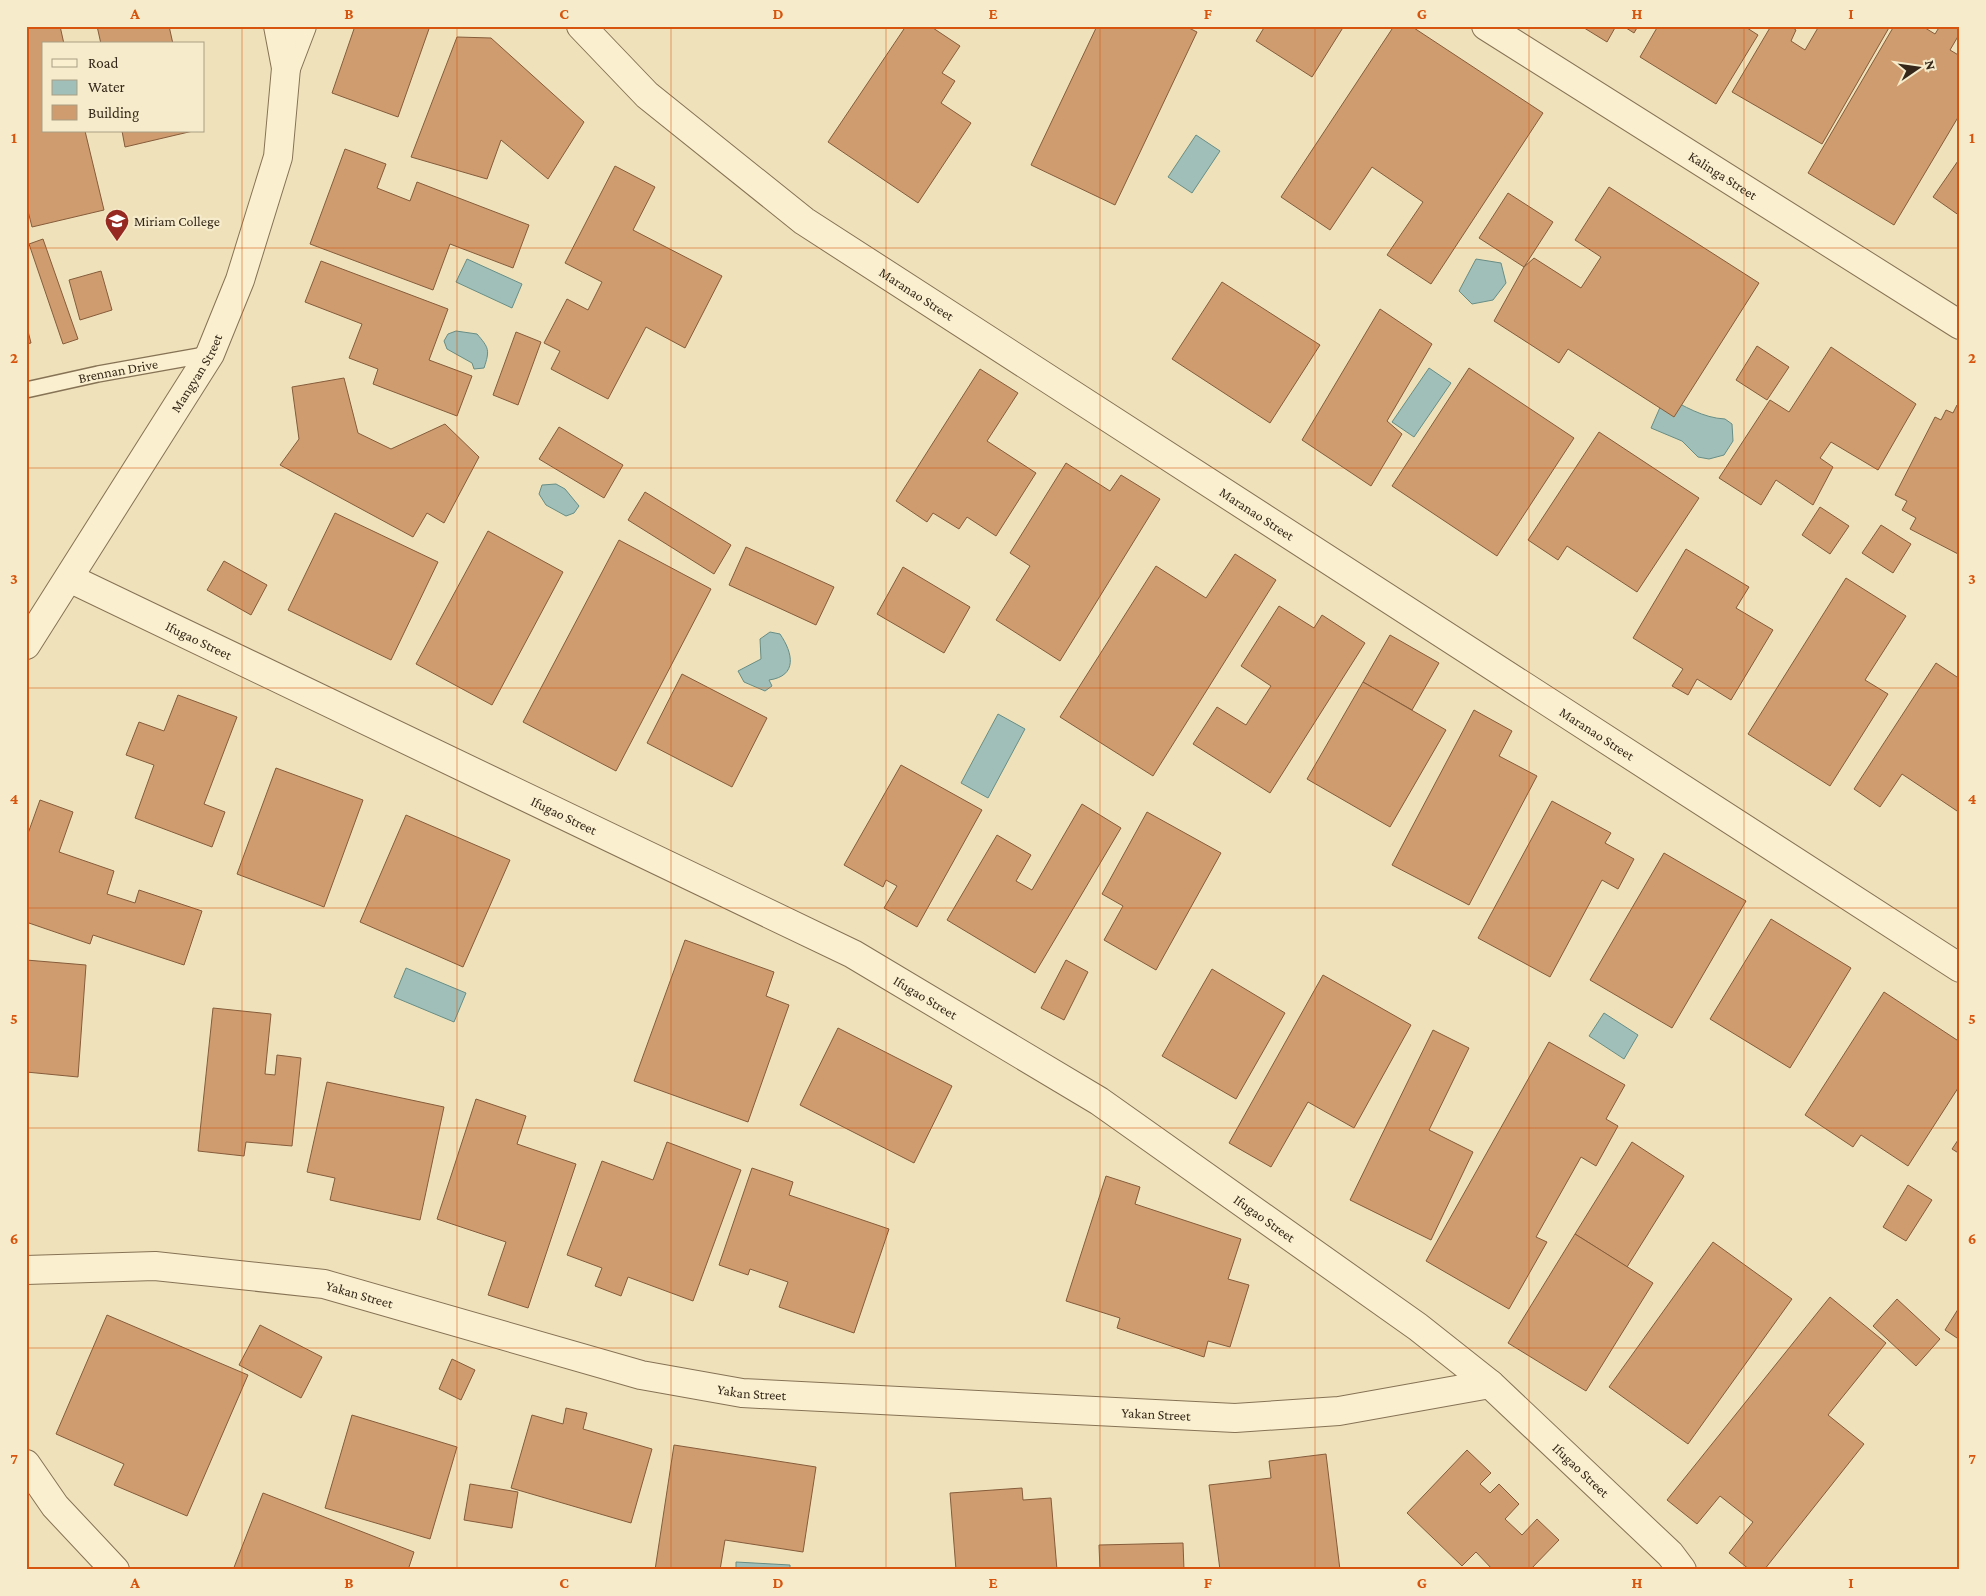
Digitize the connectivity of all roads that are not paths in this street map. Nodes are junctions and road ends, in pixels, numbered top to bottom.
1 (278, 26) edge
2 (302, 26) edge
3 (581, 26) edge
4 (1486, 26) edge
5 (286, 68) junction
6 (1960, 324) edge
7 (210, 354) junction
8 (26, 390) edge
9 (69, 578) junction
10 (26, 645) edge
11 (1960, 968) edge
12 (26, 1270) edge
13 (1490, 1384) junction
14 (26, 1464) edge
15 (106, 1568) edge
16 (1682, 1570) edge

1 - 5 street, Mangyan Street
2 - 5 street, Mangyan Street
3 - 11 street, Maranao Street
4 - 6 street, Kalinga Street
5 - 7 street, Mangyan Street
7 - 8 lane, Brennan Drive
7 - 9 street, Mangyan Street
9 - 10 street, Mangyan Street
9 - 13 street, Ifugao Street
12 - 13 street, Yakan Street
13 - 16 street, Ifugao Street
14 - 15 street

